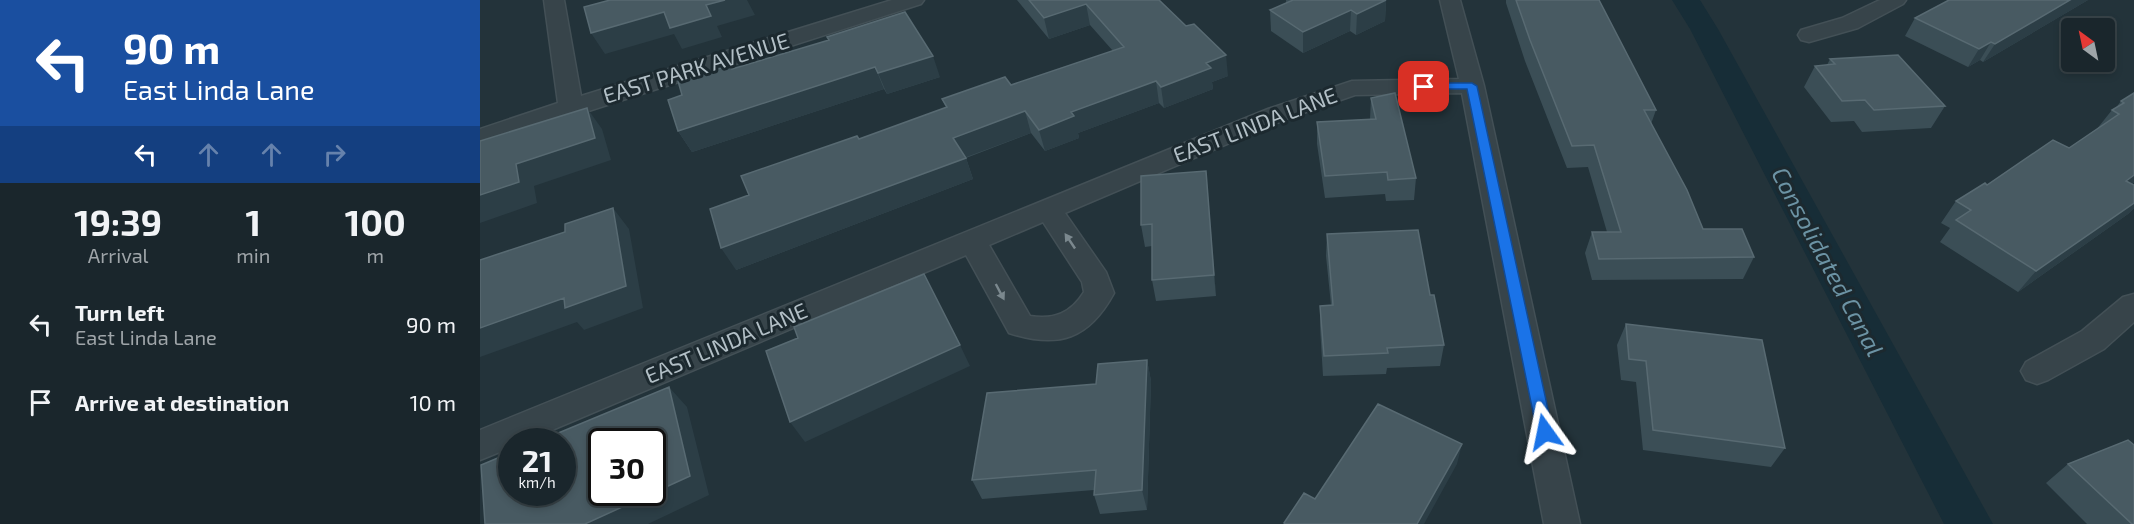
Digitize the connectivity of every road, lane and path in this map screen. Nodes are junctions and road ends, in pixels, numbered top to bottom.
1 (554, 0) edge
2 (914, 0) edge
3 (1449, 0) edge
4 (1896, 0) edge
5 (1809, 35) dead end
6 (1472, 86) junction
7 (572, 107) junction
8 (480, 138) edge
9 (1048, 209) junction
10 (972, 240) junction
11 (2134, 305) edge
12 (2037, 371) dead end
13 (480, 445) edge
14 (1562, 524) edge

1 - 7 street
2 - 7 street, EAST PARK AVENUE
3 - 6 street
4 - 5 street
6 - 9 street, EAST LINDA LANE
6 - 14 street
7 - 8 street, EAST PARK AVENUE
9 - 10 street, EAST LINDA LANE
10 -> 9 street
10 - 13 street, EAST LINDA LANE
11 - 12 street

